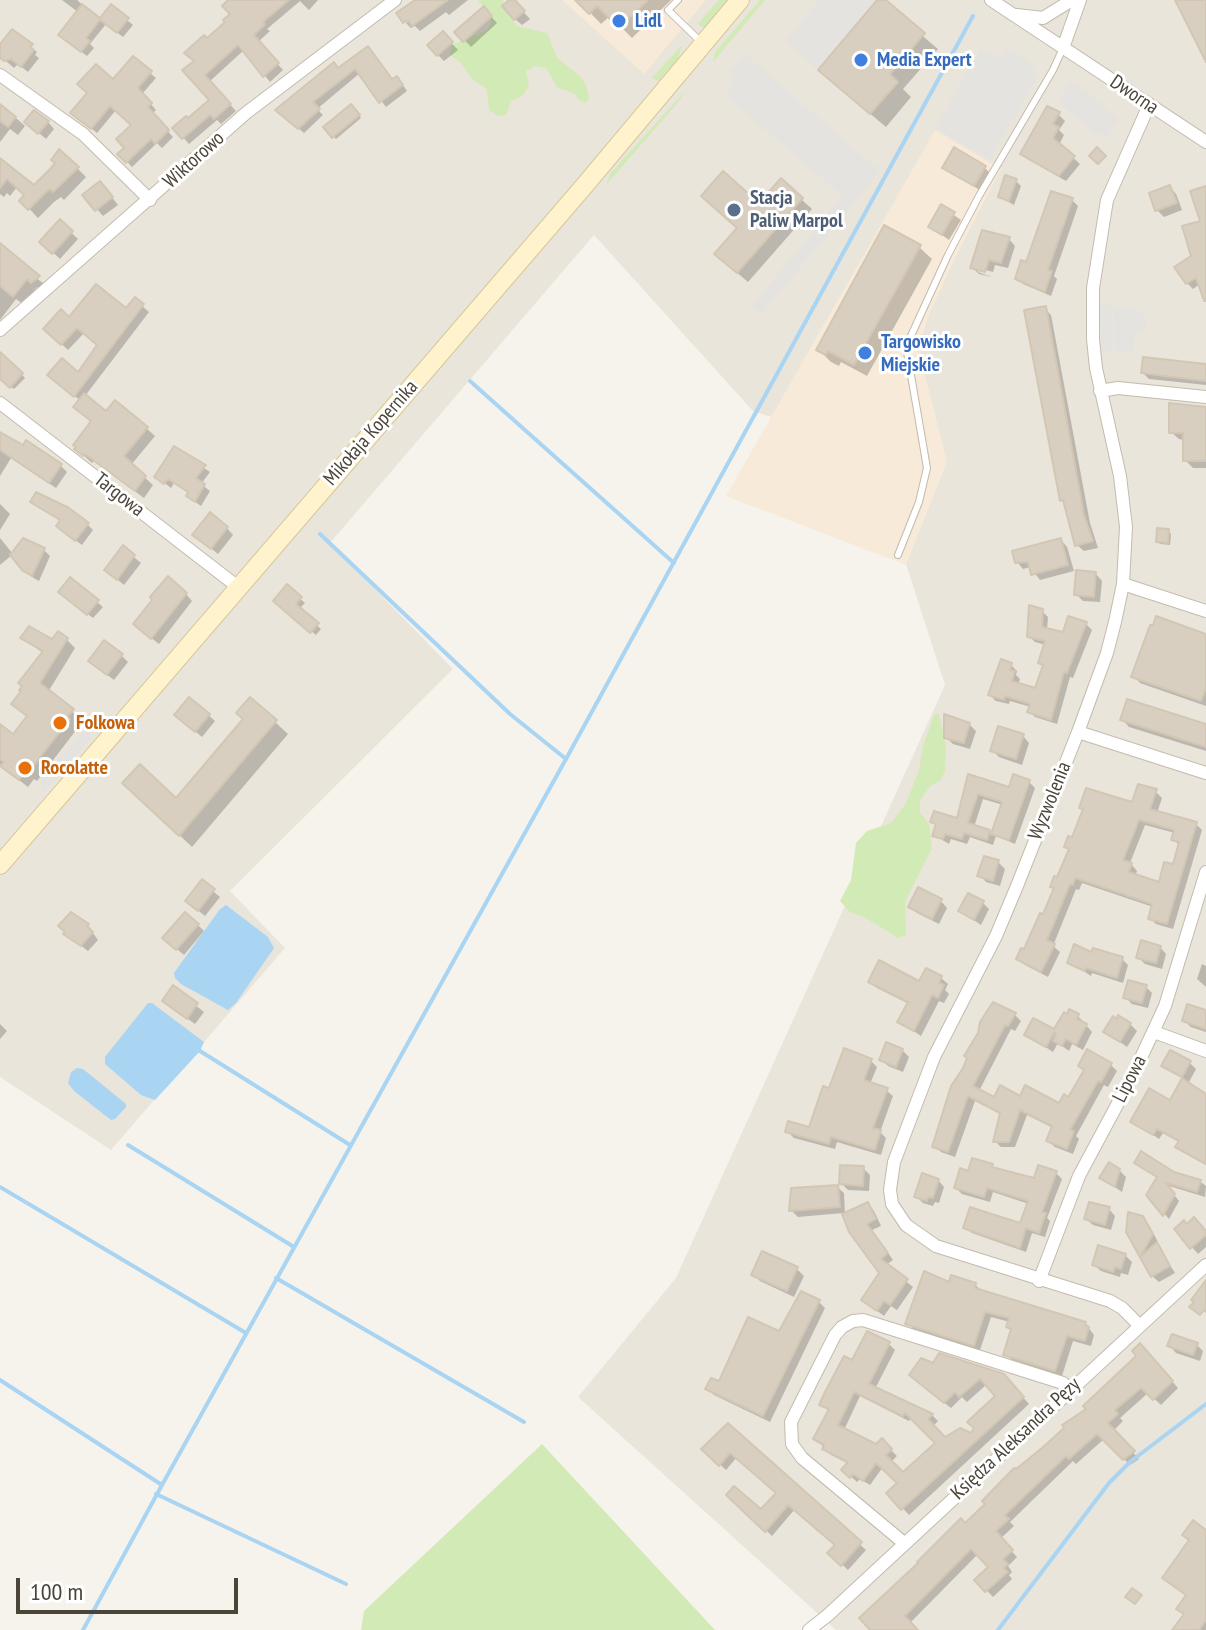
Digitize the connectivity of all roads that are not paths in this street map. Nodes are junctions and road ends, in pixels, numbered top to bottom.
1 (395, 0) edge
2 (678, 0) edge
3 (740, 0) edge
4 (991, 0) edge
5 (1072, 0) edge
6 (1080, 0) edge
7 (1009, 13) junction
8 (703, 44) junction
9 (1063, 48) junction
10 (0, 75) edge
11 (1149, 105) junction
12 (1206, 142) edge
13 (150, 200) junction
14 (0, 330) edge
15 (1100, 391) junction
16 (1206, 397) edge
17 (0, 403) edge
18 (898, 555) dead end
19 (1123, 584) junction
20 (238, 587) junction
21 (1206, 611) edge
22 (1078, 732) junction
23 (1206, 773) edge
24 (0, 865) edge
25 (1206, 872) edge
26 (1154, 1032) junction
27 (1206, 1051) edge
28 (1206, 1265) edge
29 (1039, 1281) junction
30 (1140, 1326) junction
31 (1070, 1390) junction
32 (904, 1543) junction
33 (809, 1630) edge

1 - 13 street, Wiktorowo
2 - 8 lane
3 - 8 main road, Mikołaja Kopernika
4 - 7 street, Dworna
5 - 7 street
6 - 9 street
7 - 9 street, Dworna
8 - 20 main road, Mikołaja Kopernika
9 - 11 street, Dworna
9 - 18 lane
10 - 13 street
11 - 12 street, Dworna
11 - 15 street, Wyzwolenia
13 - 14 street, Wiktorowo
15 - 16 street
15 - 19 street, Wyzwolenia
17 - 20 street, Targowa
19 - 21 street
19 - 22 street, Wyzwolenia
20 - 24 main road, Mikołaja Kopernika
22 - 23 street
22 - 29 street, Wyzwolenia
25 - 26 street, Lipowa
26 - 27 street
26 - 29 street, Lipowa
28 - 30 street, Księdza Aleksandra Pęzy
29 - 30 street, Wyzwolenia
30 - 31 street, Księdza Aleksandra Pęzy
31 - 32 street, Księdza Aleksandra Pęzy
31 - 32 street
32 - 33 street, Księdza Aleksandra Pęzy

